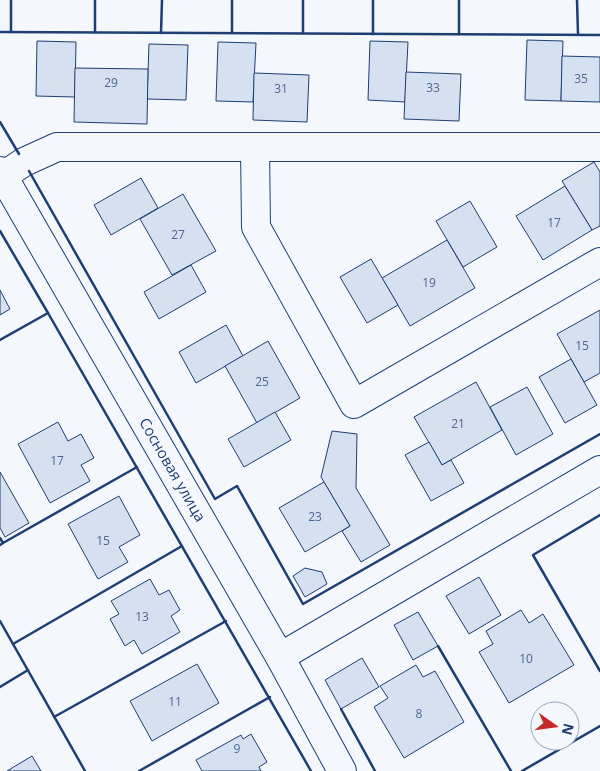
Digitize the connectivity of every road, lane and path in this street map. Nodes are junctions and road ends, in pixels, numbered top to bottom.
1 (600, 147) edge
2 (255, 148) junction
3 (1, 174) edge
4 (600, 262) edge
5 (600, 470) edge
6 (280, 656) junction
7 (342, 771) edge

1 - 2 street
2 - 3 street
2 - 4 street
3 - 6 street, Сосновая улица
5 - 6 street
6 - 7 street, Сосновая улица

